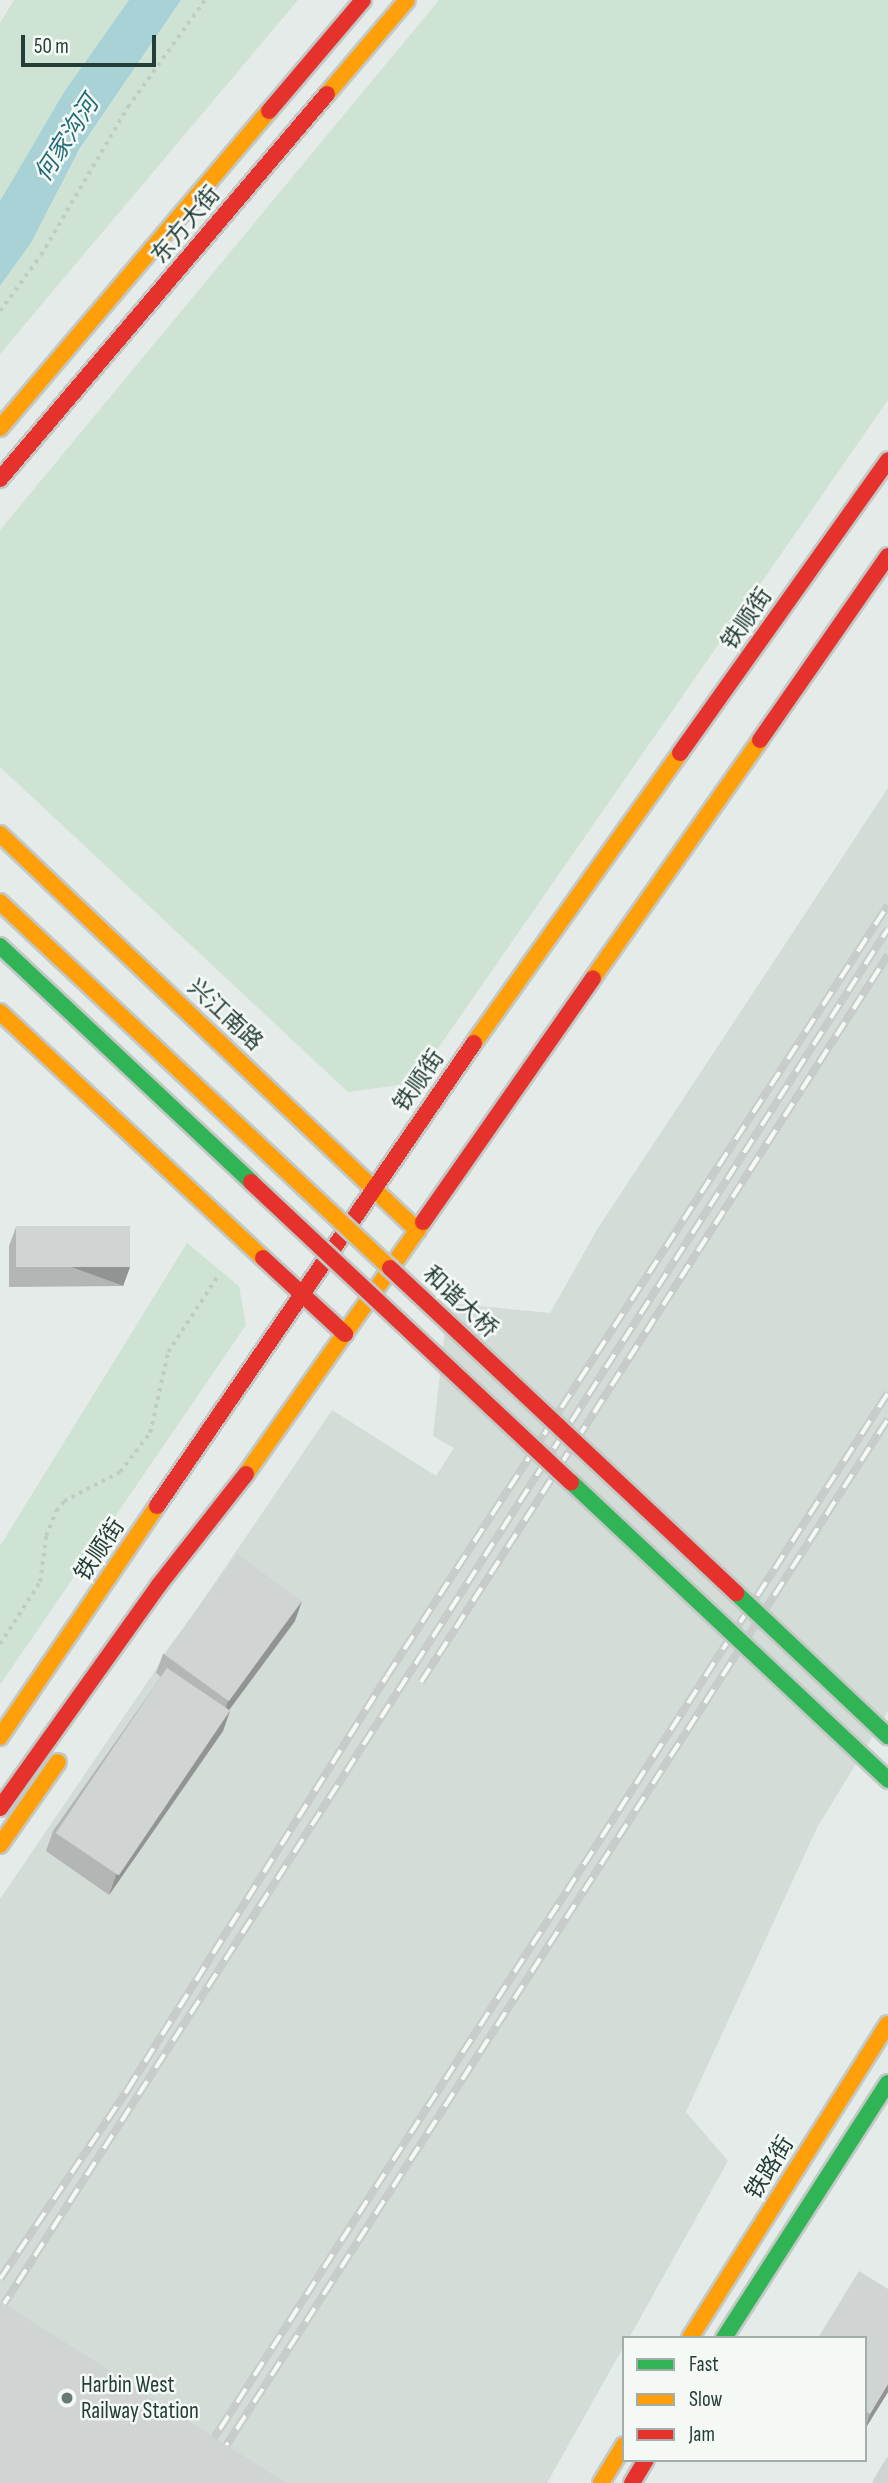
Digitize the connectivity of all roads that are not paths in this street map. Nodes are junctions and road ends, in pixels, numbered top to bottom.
1 (363, 0) edge
2 (407, 0) edge
3 (0, 428) edge
4 (888, 460) edge
5 (0, 479) edge
6 (888, 556) edge
7 (0, 834) edge
8 (0, 902) edge
9 (0, 946) edge
10 (0, 1012) edge
11 (373, 1186) junction
12 (418, 1231) junction
13 (303, 1293) junction
14 (345, 1334) junction
15 (229, 1499) junction
16 (118, 1674) dead end
17 (888, 1736) edge
18 (0, 1737) edge
19 (71, 1742) dead end
20 (888, 1780) edge
21 (0, 1808) edge
22 (0, 1845) edge
23 (888, 2024) edge
24 (888, 2082) edge
25 (692, 2336) edge
26 (725, 2336) edge
27 (622, 2448) edge
28 (645, 2462) edge
29 (603, 2480) edge
30 (634, 2480) edge

1 - 3 main road, 东方大街
2 - 5 main road, 东方大街
4 - 11 main road, 铁顺街
6 - 12 main road
7 - 11 main road, 兴江南路
8 - 17 main road, 和谐大桥, bridge
9 - 20 main road, bridge
10 - 13 main road
11 - 12 main road, 兴江南路
11 - 13 main road, 铁顺街
12 - 14 main road
13 - 14 main road
13 - 18 main road, 铁顺街
14 - 15 main road
15 - 16 main road
15 - 21 main road
19 - 22 main road
23 - 25 main road, 铁路街
24 - 26 main road
27 - 29 main road
28 - 30 main road

